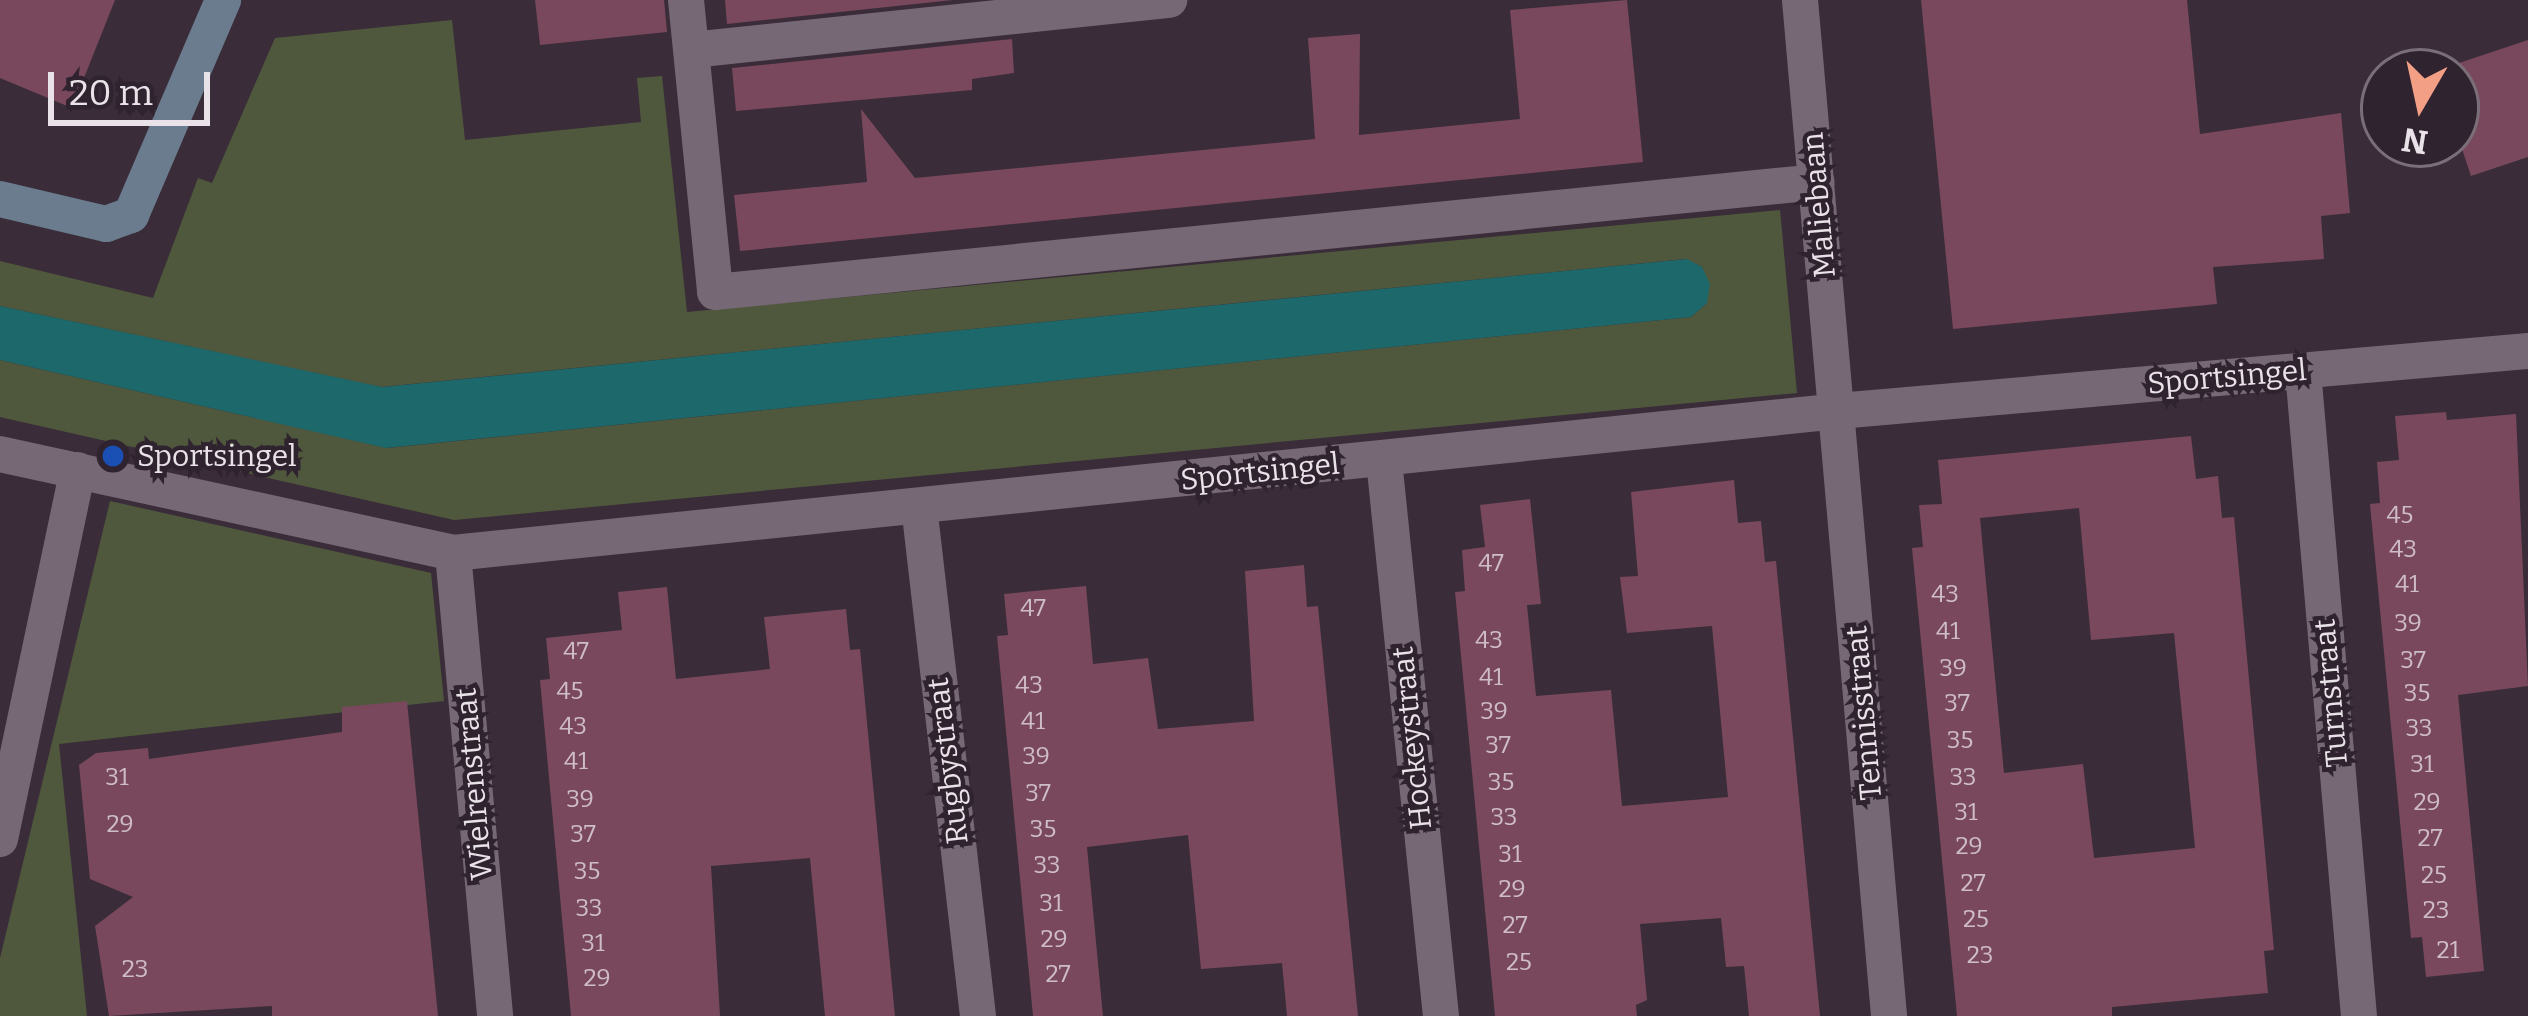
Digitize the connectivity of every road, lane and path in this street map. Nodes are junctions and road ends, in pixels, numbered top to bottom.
1 (223, 0) edge
2 (686, 0) edge
3 (1169, 0) edge
4 (1800, 0) edge
5 (692, 50) junction
6 (1817, 182) junction
7 (0, 200) edge
8 (2528, 351) edge
9 (2303, 371) junction
10 (1838, 411) junction
11 (0, 454) edge
12 (1384, 460) junction
13 (78, 470) junction
14 (919, 506) junction
15 (453, 553) junction
16 (2, 815) edge
17 (495, 1016) edge
18 (978, 1016) edge
19 (1441, 1016) edge
20 (1889, 1016) edge
21 (2359, 1016) edge

1 - 7 street
2 - 5 street
3 - 5 street
4 - 6 street, Maliebaan
5 - 6 street
6 - 10 street, Maliebaan
8 - 9 street, Sportsingel
9 - 10 street, Sportsingel
9 - 21 street, Turnstraat
10 - 12 street, Sportsingel
10 - 20 street, Tennisstraat
11 - 13 street, Sportsingel
12 - 14 street, Sportsingel
12 - 19 street, Hockeystraat
13 - 15 street, Sportsingel
13 - 16 street
14 - 15 street, Sportsingel
14 - 18 street, Rugbystraat
15 - 17 street, Wielrenstraat

